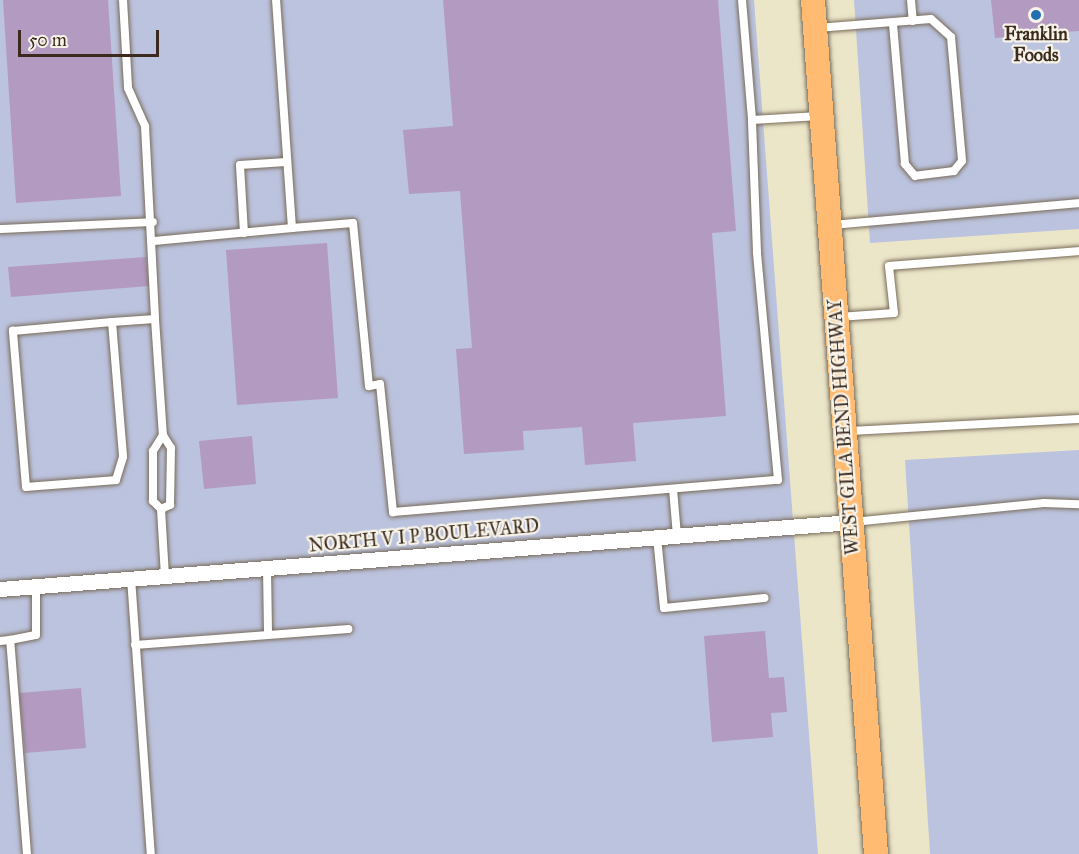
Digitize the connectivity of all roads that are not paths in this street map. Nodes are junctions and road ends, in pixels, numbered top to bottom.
1 (123, 0) edge
2 (276, 0) edge
3 (742, 0) edge
4 (813, 0) edge
5 (911, 0) edge
6 (913, 21) junction
7 (893, 23) junction
8 (816, 28) junction
9 (821, 116) junction
10 (752, 120) junction
11 (286, 162) junction
12 (1079, 203) edge
13 (153, 222) junction
14 (829, 225) junction
15 (292, 228) junction
16 (0, 229) edge
17 (244, 233) junction
18 (154, 241) junction
19 (1079, 251) edge
20 (836, 317) junction
21 (155, 319) junction
22 (112, 322) junction
23 (1079, 419) edge
24 (844, 431) junction
25 (163, 435) junction
26 (673, 489) junction
27 (1079, 504) edge
28 (161, 509) junction
29 (851, 522) junction
30 (677, 536) junction
31 (657, 537) junction
32 (267, 568) junction
33 (165, 576) junction
34 (131, 578) junction
35 (36, 586) junction
36 (0, 589) edge
37 (765, 598) dead end
38 (348, 629) dead end
39 (268, 635) junction
40 (9, 640) junction
41 (0, 641) edge
42 (135, 645) junction
43 (27, 854) edge
44 (151, 854) edge
45 (876, 854) edge

1 - 13 lane
2 - 11 lane
3 - 10 lane
4 - 8 main road, WEST GILA BEND HIGHWAY
5 - 6 lane
6 - 7 lane
6 - 7 lane
7 - 8 lane
8 - 9 main road, WEST GILA BEND HIGHWAY
9 - 10 lane
9 - 14 main road, WEST GILA BEND HIGHWAY
10 - 26 lane
11 - 15 lane
11 - 17 lane
12 - 14 lane
13 - 16 lane
13 - 18 lane
14 - 20 main road, WEST GILA BEND HIGHWAY
15 - 17 lane
15 - 26 lane
17 - 18 lane
18 - 21 lane
19 - 20 lane
20 - 24 main road, WEST GILA BEND HIGHWAY
21 - 22 lane
21 - 25 lane
22 - 22 lane
23 - 24 lane
24 - 29 main road, WEST GILA BEND HIGHWAY
25 - 28 lane
25 - 28 lane
26 - 30 lane
27 - 29 lane
28 - 33 lane
29 - 30 street, NORTH V I P BOULEVARD
29 - 45 main road, WEST GILA BEND HIGHWAY
30 - 31 street, NORTH V I P BOULEVARD
31 - 32 street, NORTH V I P BOULEVARD
31 - 37 lane
32 - 33 street, NORTH V I P BOULEVARD
32 - 39 lane
33 - 34 street, NORTH V I P BOULEVARD
34 - 35 street, NORTH V I P BOULEVARD
34 - 42 lane
35 - 36 street, NORTH V I P BOULEVARD
35 - 40 lane
38 - 39 lane
39 - 42 lane
40 - 41 lane
40 - 43 lane
42 - 44 lane

